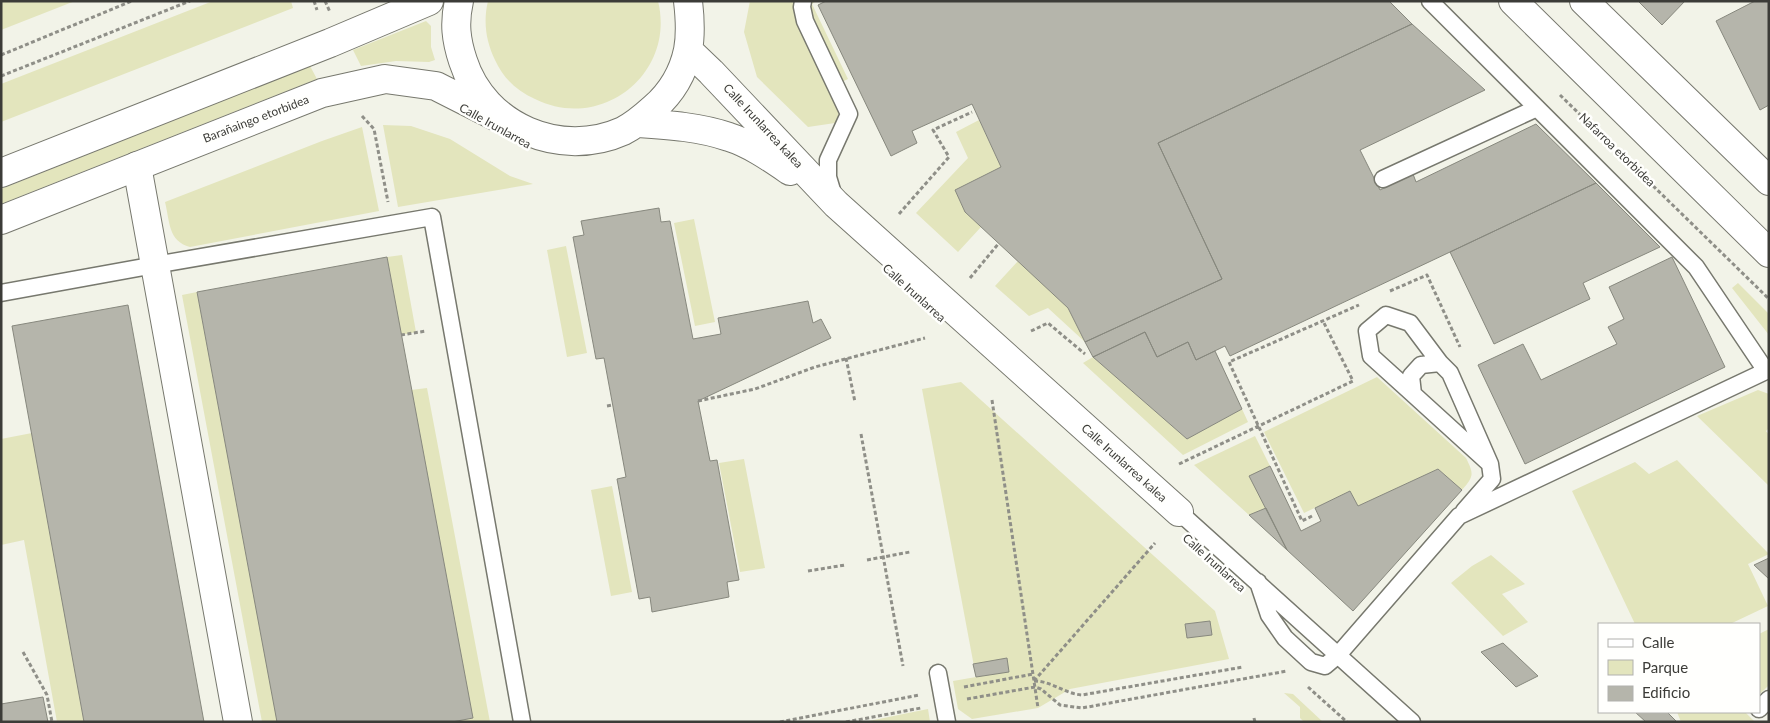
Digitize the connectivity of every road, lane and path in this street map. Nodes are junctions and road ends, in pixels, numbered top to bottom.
1 (132, 1) edge
2 (190, 1) edge
3 (314, 1) edge
4 (325, 1) edge
5 (429, 1) edge
6 (458, 1) edge
7 (688, 1) edge
8 (803, 1) edge
9 (1430, 1) edge
10 (1513, 1) edge
11 (1584, 1) edge
12 (317, 10) dead end
13 (330, 14) dead end
14 (688, 50) junction
15 (1, 55) edge
16 (1, 76) edge
17 (1555, 90) dead end
18 (1537, 108) junction
19 (972, 112) dead end
20 (362, 116) dead end
21 (638, 122) junction
22 (513, 125) junction
23 (137, 166) junction
24 (1, 173) edge
25 (1383, 179) dead end
26 (1769, 181) edge
27 (836, 204) junction
28 (389, 207) dead end
29 (899, 214) dead end
30 (1, 220) edge
31 (999, 243) dead end
32 (1769, 253) edge
33 (155, 265) junction
34 (970, 278) dead end
35 (1, 293) edge
36 (1769, 299) edge
37 (1323, 321) dead end
38 (426, 331) dead end
39 (1031, 331) dead end
40 (400, 335) dead end
41 (924, 338) dead end
42 (1085, 354) dead end
43 (846, 358) junction
44 (1440, 363) junction
45 (1413, 394) junction
46 (992, 400) dead end
47 (698, 401) dead end
48 (855, 402) dead end
49 (613, 405) dead end
50 (607, 406) dead end
51 (861, 434) dead end
52 (1179, 464) dead end
53 (1490, 464) junction
54 (1179, 512) joint
55 (1459, 516) junction
56 (1155, 542) dead end
57 (910, 552) dead end
58 (883, 557) junction
59 (867, 560) dead end
60 (845, 565) dead end
61 (808, 572) dead end
62 (1258, 582) junction
63 (23, 652) dead end
64 (1338, 655) junction
65 (903, 666) dead end
66 (1284, 666) dead end
67 (1243, 667) dead end
68 (938, 673) dead end
69 (1032, 674) junction
70 (1034, 682) junction
71 (1306, 685) dead end
72 (941, 691) junction
73 (1769, 699) edge
74 (1053, 700) dead end
75 (1038, 708) dead end
76 (1760, 709) edge
77 (52, 722) edge
78 (238, 722) edge
79 (522, 722) edge
80 (780, 722) edge
81 (947, 722) edge
82 (1347, 722) edge
83 (1412, 722) edge

1 - 15 path
2 - 16 path
3 - 12 path
4 - 13 path
5 - 24 main road
6 - 22 main road
7 - 14 main road
8 - 27 lane
9 - 18 lane
10 - 32 main road
11 - 26 main road
14 - 21 main road
14 - 27 main road, Calle Irunlarrea kalea
17 - 36 path, Nafarroa etorbidea
18 - 25 lane
18 - 55 lane
19 - 29 path
20 - 28 path
21 - 22 main road
21 - 27 main road, Calle Irunlarrea kalea
22 - 23 main road, Barañaingo etorbidea
23 - 30 main road, Barañaingo etorbidea
23 - 33 main road
27 - 54 main road, Calle Irunlarrea kalea
31 - 34 path
33 - 35 lane
33 - 78 main road
33 - 79 lane
37 - 52 path
38 - 40 path
39 - 42 path
41 - 43 path
43 - 47 path
43 - 48 path
44 - 45 lane
44 - 45 lane
44 - 53 lane
45 - 53 lane
46 - 69 path
49 - 50 path
51 - 58 path
53 - 55 lane
54 - 62 lane, Calle Irunlarrea kalea
55 - 64 lane
56 - 70 path
57 - 58 path
58 - 59 path
58 - 65 path
60 - 61 path
62 - 64 lane, Calle Irunlarrea kalea
62 - 64 lane
63 - 77 path
64 - 83 lane, Calle Irunlarrea kalea
66 - 74 path
67 - 70 path
68 - 72 lane
69 - 70 path
69 - 72 path
70 - 75 path
71 - 82 path
72 - 80 path
72 - 81 lane
73 - 76 lane

